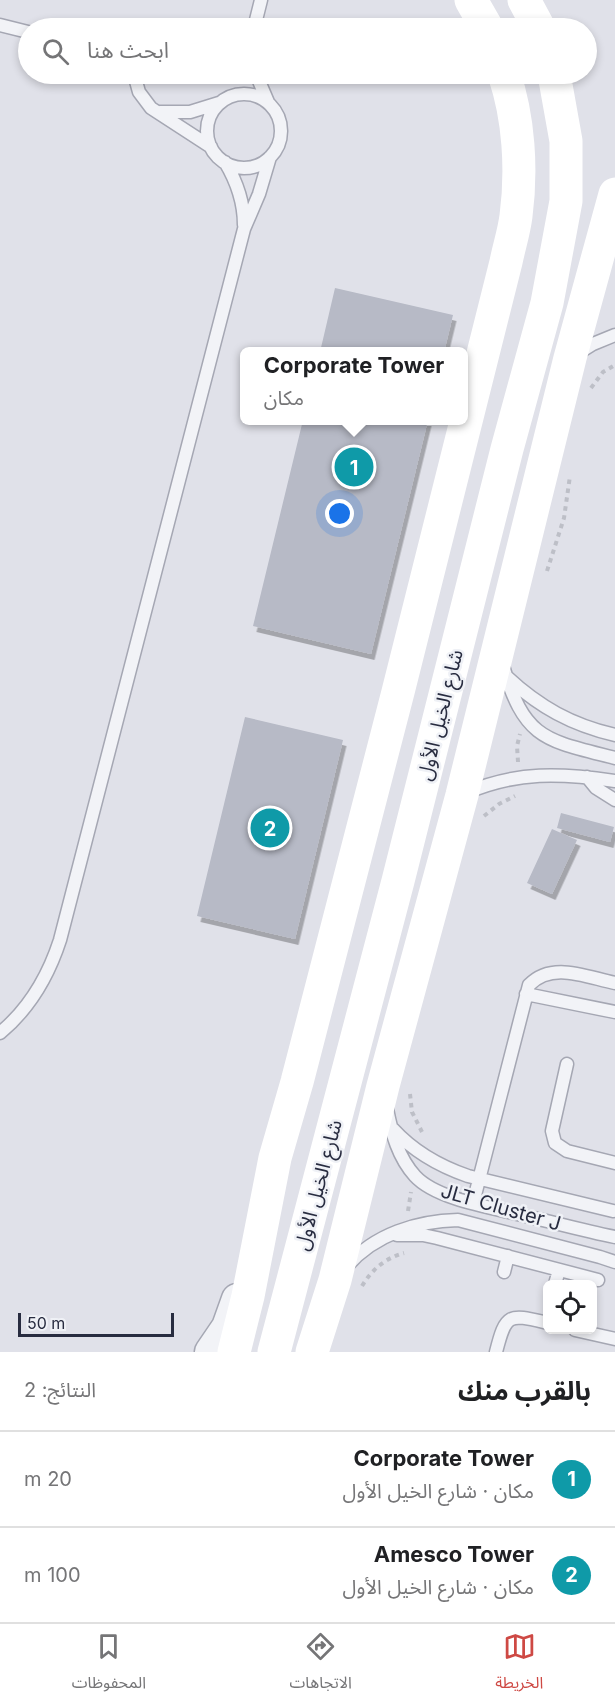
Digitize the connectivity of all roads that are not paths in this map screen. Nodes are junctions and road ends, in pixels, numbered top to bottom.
1 (261, 0) edge
2 (471, 0) edge
3 (524, 0) edge
4 (256, 18) edge
5 (481, 18) edge
6 (533, 18) edge
7 (0, 25) edge
8 (18, 30) edge
9 (137, 84) edge
10 (260, 84) edge
11 (506, 84) edge
12 (556, 84) edge
13 (222, 102) junction
14 (269, 103) junction
15 (156, 111) junction
16 (211, 147) junction
17 (270, 157) junction
18 (225, 162) junction
19 (613, 226) edge
20 (244, 230) junction
21 (615, 336) edge
22 (615, 343) edge
23 (582, 351) junction
24 (468, 413) edge
25 (465, 425) edge
26 (502, 663) junction
27 (615, 735) edge
28 (615, 758) edge
29 (587, 777) junction
30 (615, 781) edge
31 (615, 800) edge
32 (472, 806) junction
33 (615, 983) edge
34 (526, 994) junction
35 (615, 1012) edge
36 (0, 1033) edge
37 (567, 1064) dead end
38 (397, 1087) junction
39 (390, 1125) junction
40 (615, 1163) edge
41 (479, 1179) junction
42 (473, 1203) junction
43 (613, 1211) dead end
44 (261, 1231) junction
45 (387, 1236) junction
46 (615, 1237) edge
47 (508, 1256) junction
48 (615, 1262) edge
49 (559, 1269) junction
50 (504, 1272) dead end
51 (556, 1280) edge
52 (598, 1280) dead end
53 (347, 1285) junction
54 (543, 1322) edge
55 (594, 1334) edge
56 (615, 1339) edge
57 (615, 1345) edge
58 (210, 1352) edge
59 (234, 1352) edge
60 (274, 1352) edge
61 (312, 1352) edge
62 (496, 1352) edge
63 (613, 1352) edge

1 - 4 lane
2 - 5 main road
3 - 6 main road
7 - 8 lane
9 - 15 lane
10 - 14 lane
11 - 24 main road
12 - 60 main road, شارع الخيل الأول
13 - 14 lane
13 - 15 lane
13 - 16 lane
14 - 17 lane
15 - 16 lane
16 - 18 lane
17 - 18 lane
17 - 20 lane
18 - 20 lane
19 - 23 main road, شارع الخيل الأول
20 - 36 lane
21 - 23 lane
22 - 23 lane
23 - 26 main road, شارع الخيل الأول
25 - 44 main road
26 - 27 lane
26 - 28 lane
26 - 32 main road, شارع الخيل الأول
29 - 30 lane
29 - 31 lane
29 - 32 lane
32 - 38 main road, شارع الخيل الأول
33 - 34 lane
34 - 35 lane
34 - 41 lane
37 - 40 lane
38 - 39 lane, JLT Cluster J
38 - 53 main road, شارع الخيل الأول
39 - 41 lane
39 - 42 lane, JLT Cluster J
41 - 42 lane
41 - 43 lane
42 - 46 lane, JLT Cluster J
44 - 58 street
44 - 59 main road
45 - 47 lane
45 - 48 lane, JLT Cluster J
45 - 53 lane, JLT Cluster J
47 - 49 lane
47 - 50 lane
49 - 51 lane
49 - 52 lane
53 - 61 main road, شارع الخيل الأول
54 - 62 lane
55 - 56 lane
57 - 63 lane

